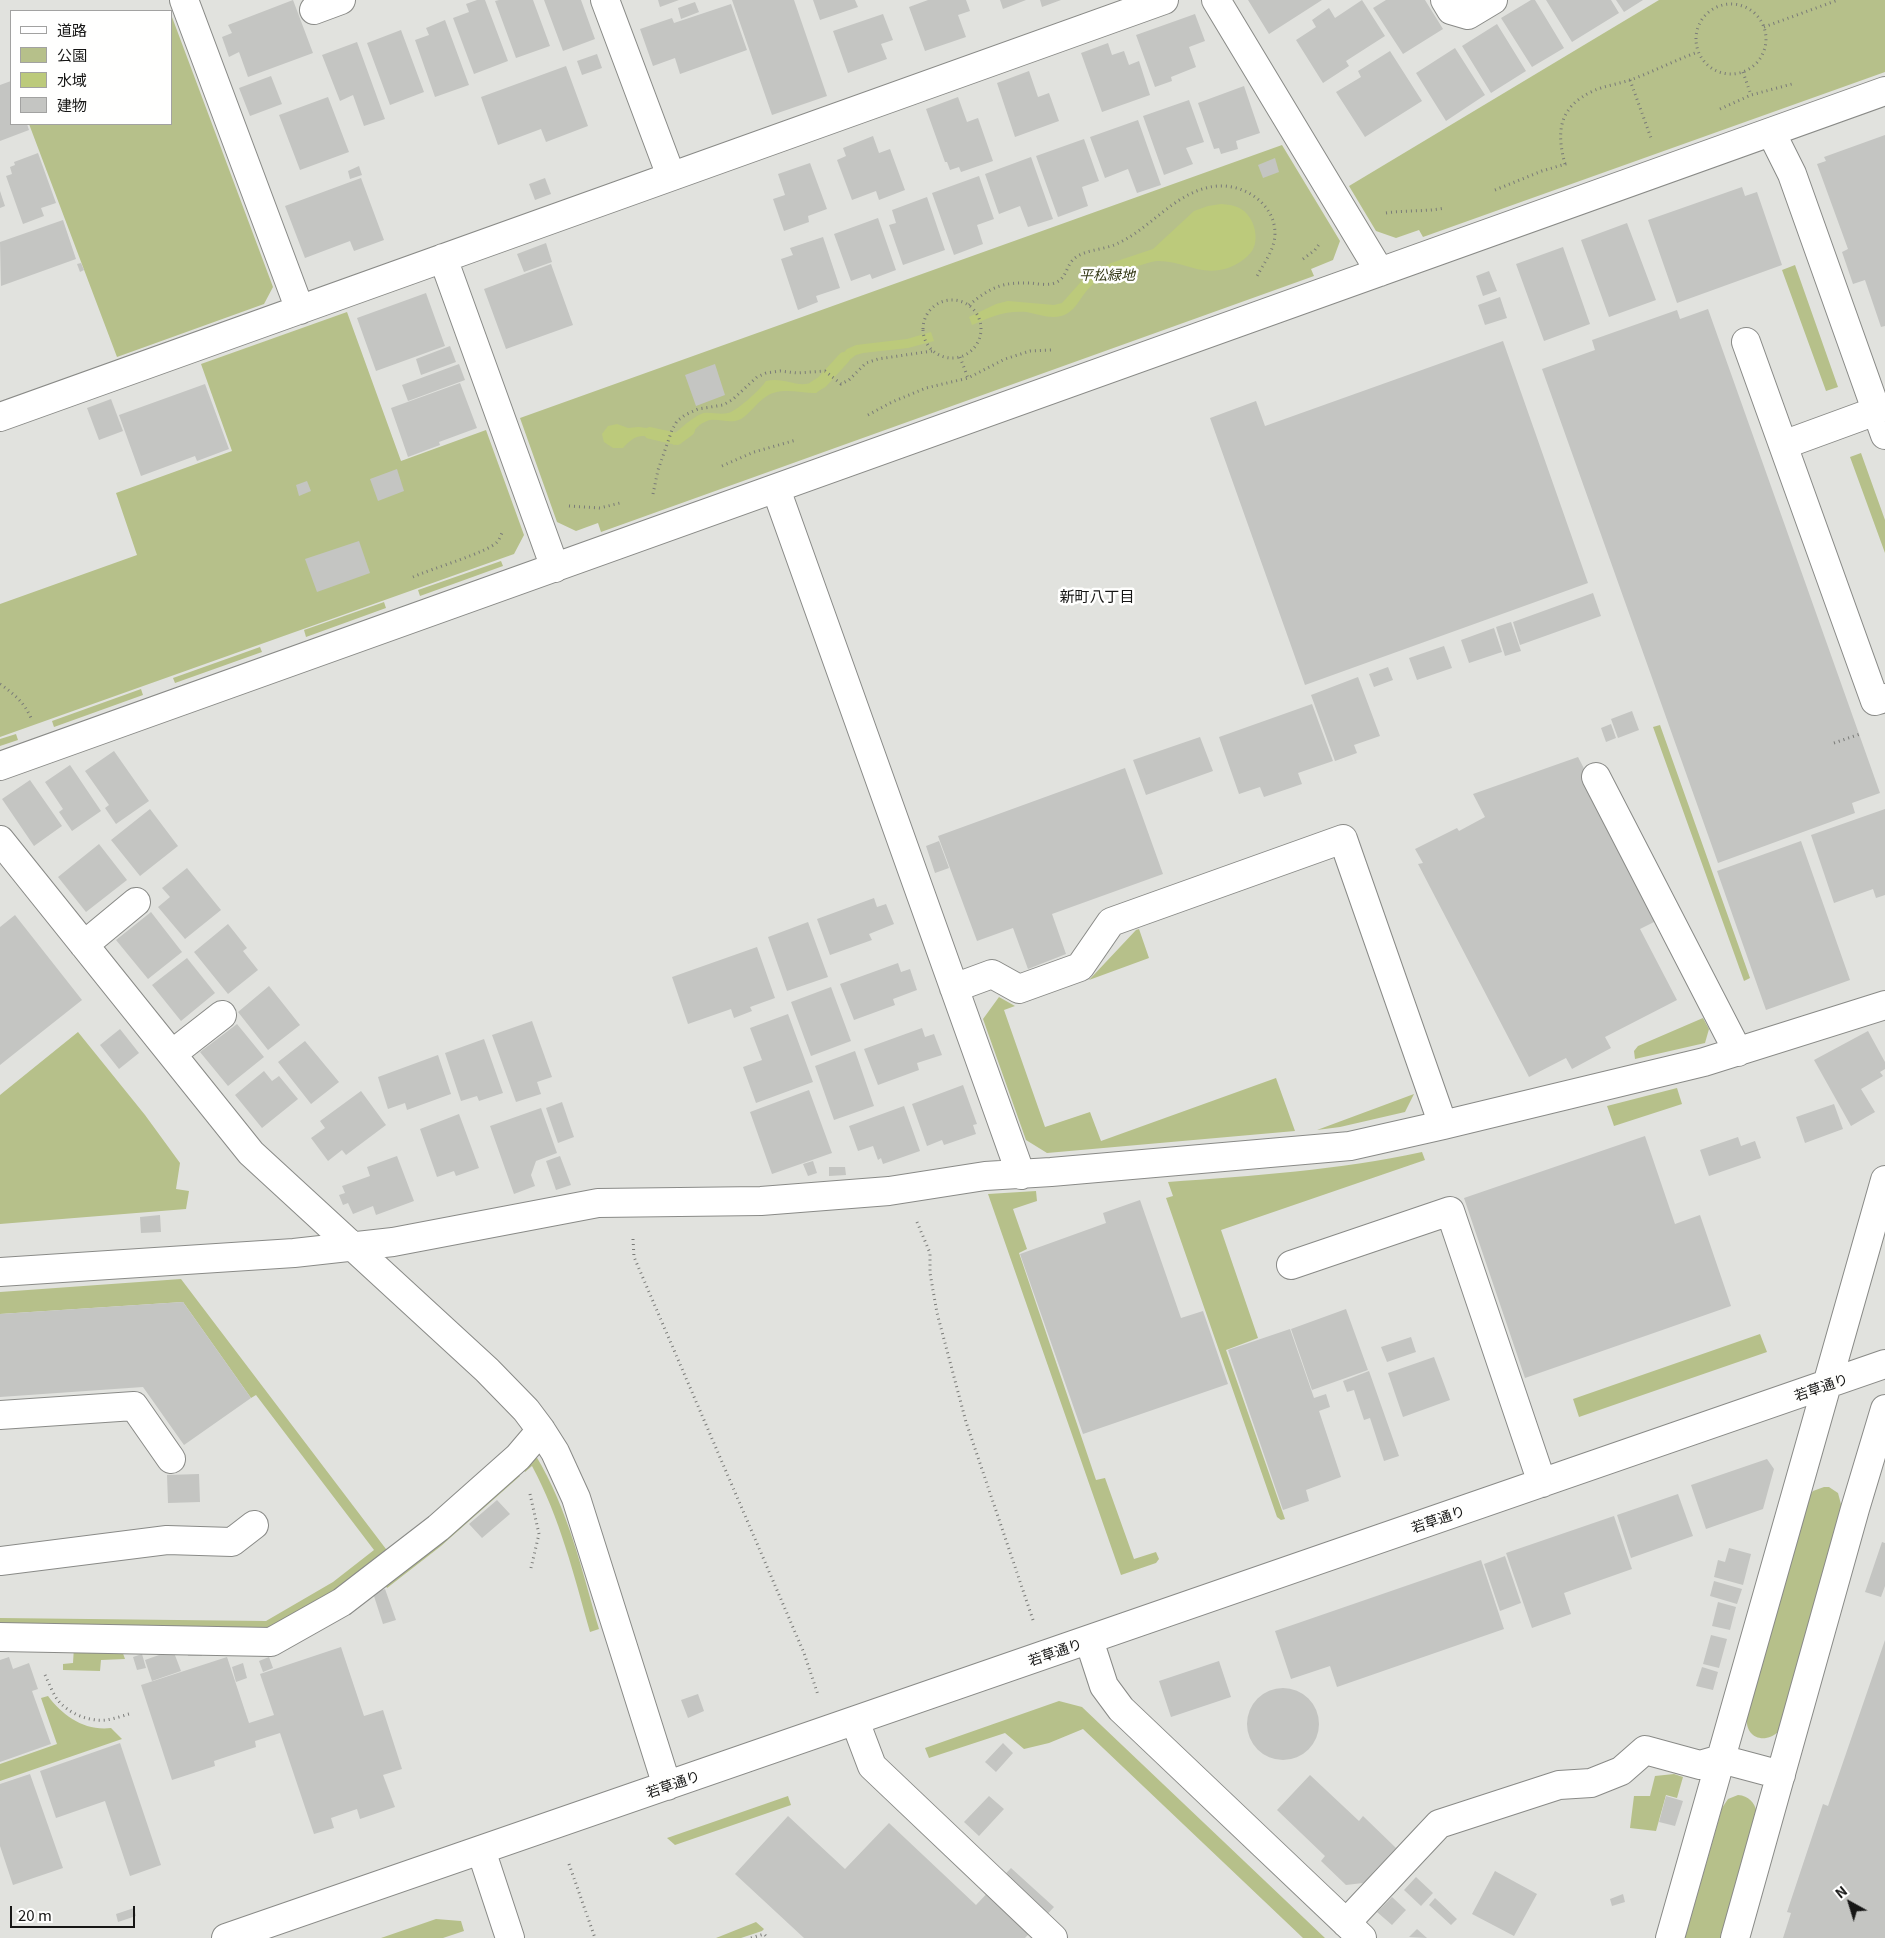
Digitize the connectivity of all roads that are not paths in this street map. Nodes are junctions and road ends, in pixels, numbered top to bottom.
1 (184, 0) edge
2 (341, 0) edge
3 (605, 0) edge
4 (1164, 0) edge
5 (1216, 0) edge
6 (1445, 0) edge
7 (1493, 0) edge
8 (314, 10) dead end
9 (1885, 91) edge
10 (1771, 132) junction
11 (671, 176) junction
12 (444, 258) junction
13 (1380, 272) junction
14 (300, 310) junction
15 (1746, 342) dead end
16 (0, 418) edge
17 (1881, 423) edge
18 (1783, 445) junction
19 (776, 489) junction
20 (555, 568) junction
21 (1885, 698) edge
22 (0, 766) edge
23 (1596, 777) dead end
24 (0, 840) edge
25 (136, 902) dead end
26 (84, 945) junction
27 (954, 988) junction
28 (1885, 1005) edge
29 (222, 1015) dead end
30 (1738, 1052) junction
31 (172, 1054) junction
32 (1443, 1125) junction
33 (1021, 1175) junction
34 (1885, 1180) edge
35 (353, 1246) junction
36 (1291, 1265) dead end
37 (0, 1272) edge
38 (1885, 1364) edge
39 (1826, 1385) junction
40 (1885, 1409) edge
41 (0, 1415) edge
42 (541, 1430) junction
43 (171, 1459) dead end
44 (1542, 1483) junction
45 (254, 1525) dead end
46 (0, 1561) edge
47 (0, 1637) edge
48 (1089, 1640) junction
49 (842, 1725) junction
50 (1721, 1759) junction
51 (1781, 1775) junction
52 (667, 1786) junction
53 (481, 1850) junction
54 (1354, 1930) edge
55 (226, 1938) edge
56 (510, 1938) edge
57 (1053, 1938) edge
58 (1670, 1938) edge
59 (1735, 1938) edge

1 - 14 street
2 - 8 street
3 - 11 street
4 - 11 street
5 - 13 street
6 - 7 street
9 - 10 street
10 - 13 street
10 - 17 street
11 - 12 street
12 - 14 street
12 - 20 street
13 - 19 street
14 - 16 street
15 - 18 street
17 - 18 street
18 - 21 street
19 - 20 street
19 - 27 street
20 - 22 street
23 - 30 street
24 - 26 street
25 - 26 street
26 - 31 street
27 - 32 street
27 - 33 street
28 - 30 street
29 - 31 street
30 - 32 street
31 - 35 street
32 - 33 street
33 - 35 street
34 - 39 street
35 - 37 street
35 - 42 street
36 - 44 street
38 - 39 street, 若草通り
39 - 44 street, 若草通り
39 - 50 street
40 - 51 street
41 - 43 street
42 - 47 street
42 - 52 street
44 - 48 street, 若草通り
45 - 46 street
48 - 49 street, 若草通り
48 - 54 street
49 - 52 street, 若草通り
49 - 57 street
50 - 51 street
50 - 54 street
50 - 58 street
51 - 59 street
52 - 53 street, 若草通り
53 - 55 street, 若草通り
53 - 56 street

